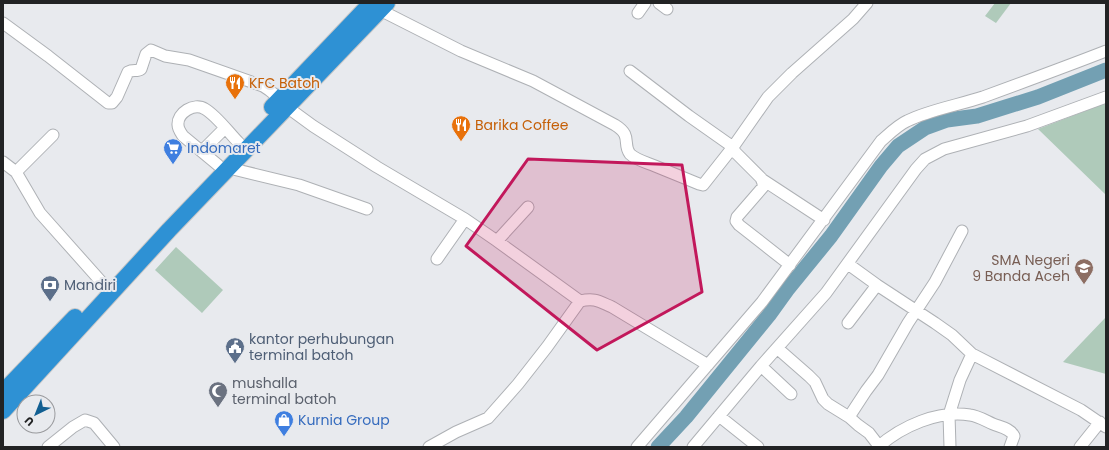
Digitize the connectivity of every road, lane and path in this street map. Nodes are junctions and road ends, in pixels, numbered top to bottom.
1 (645, 3) edge
2 (867, 3) edge
3 (379, 5) edge
4 (638, 13) dead end
5 (3, 23) edge
6 (1106, 51) edge
7 (630, 71) dead end
8 (1106, 97) edge
9 (284, 103) junction
10 (225, 128) junction
11 (53, 135) dead end
12 (239, 143) junction
13 (733, 147) junction
14 (202, 151) junction
15 (3, 162) edge
16 (223, 166) junction
17 (16, 172) junction
18 (763, 180) junction
19 (528, 207) dead end
20 (367, 209) dead end
21 (465, 219) junction
22 (824, 220) junction
23 (962, 231) dead end
24 (497, 240) junction
25 (437, 260) dead end
26 (848, 264) junction
27 (790, 265) junction
28 (112, 282) junction
29 (877, 285) junction
30 (580, 301) junction
31 (916, 311) junction
32 (848, 323) dead end
33 (777, 348) junction
34 (972, 354) junction
35 (708, 365) junction
36 (761, 366) junction
37 (3, 392) edge
38 (791, 394) dead end
39 (3, 411) edge
40 (949, 415) junction
41 (719, 416) junction
42 (849, 417) junction
43 (1103, 424) edge
44 (879, 446) edge
45 (48, 447) edge
46 (114, 447) edge
47 (429, 447) edge
48 (636, 447) edge
49 (692, 447) edge
50 (758, 447) edge
51 (950, 447) edge
52 (1010, 447) edge
53 (1080, 447) edge

1 - 4 street
2 - 13 street
3 - 9 highway
3 - 13 street
5 - 9 street
6 - 22 street
7 - 13 street
8 - 26 street
9 - 12 highway
9 - 16 highway
9 - 21 street
10 - 12 street
10 - 14 street
10 - 14 street
11 - 17 street
12 - 16 highway
13 - 18 street
14 - 16 street
15 - 17 street
16 - 20 street
16 - 28 highway
17 - 28 street
18 - 22 street
18 - 27 street
19 - 24 street
21 - 24 street
21 - 25 street
22 - 27 street
23 - 31 street
24 - 30 street
26 - 29 street
26 - 33 street
27 - 35 street
28 - 37 highway
28 - 39 highway
29 - 31 street
29 - 32 street
30 - 35 street
30 - 47 street
31 - 34 street
31 - 42 street
33 - 36 street
33 - 42 street
34 - 40 street
34 - 43 street
35 - 48 street
36 - 38 street
36 - 41 street
40 - 44 street
40 - 51 street
40 - 52 street
41 - 49 street
41 - 50 street
42 - 44 street
43 - 53 street
45 - 46 street

